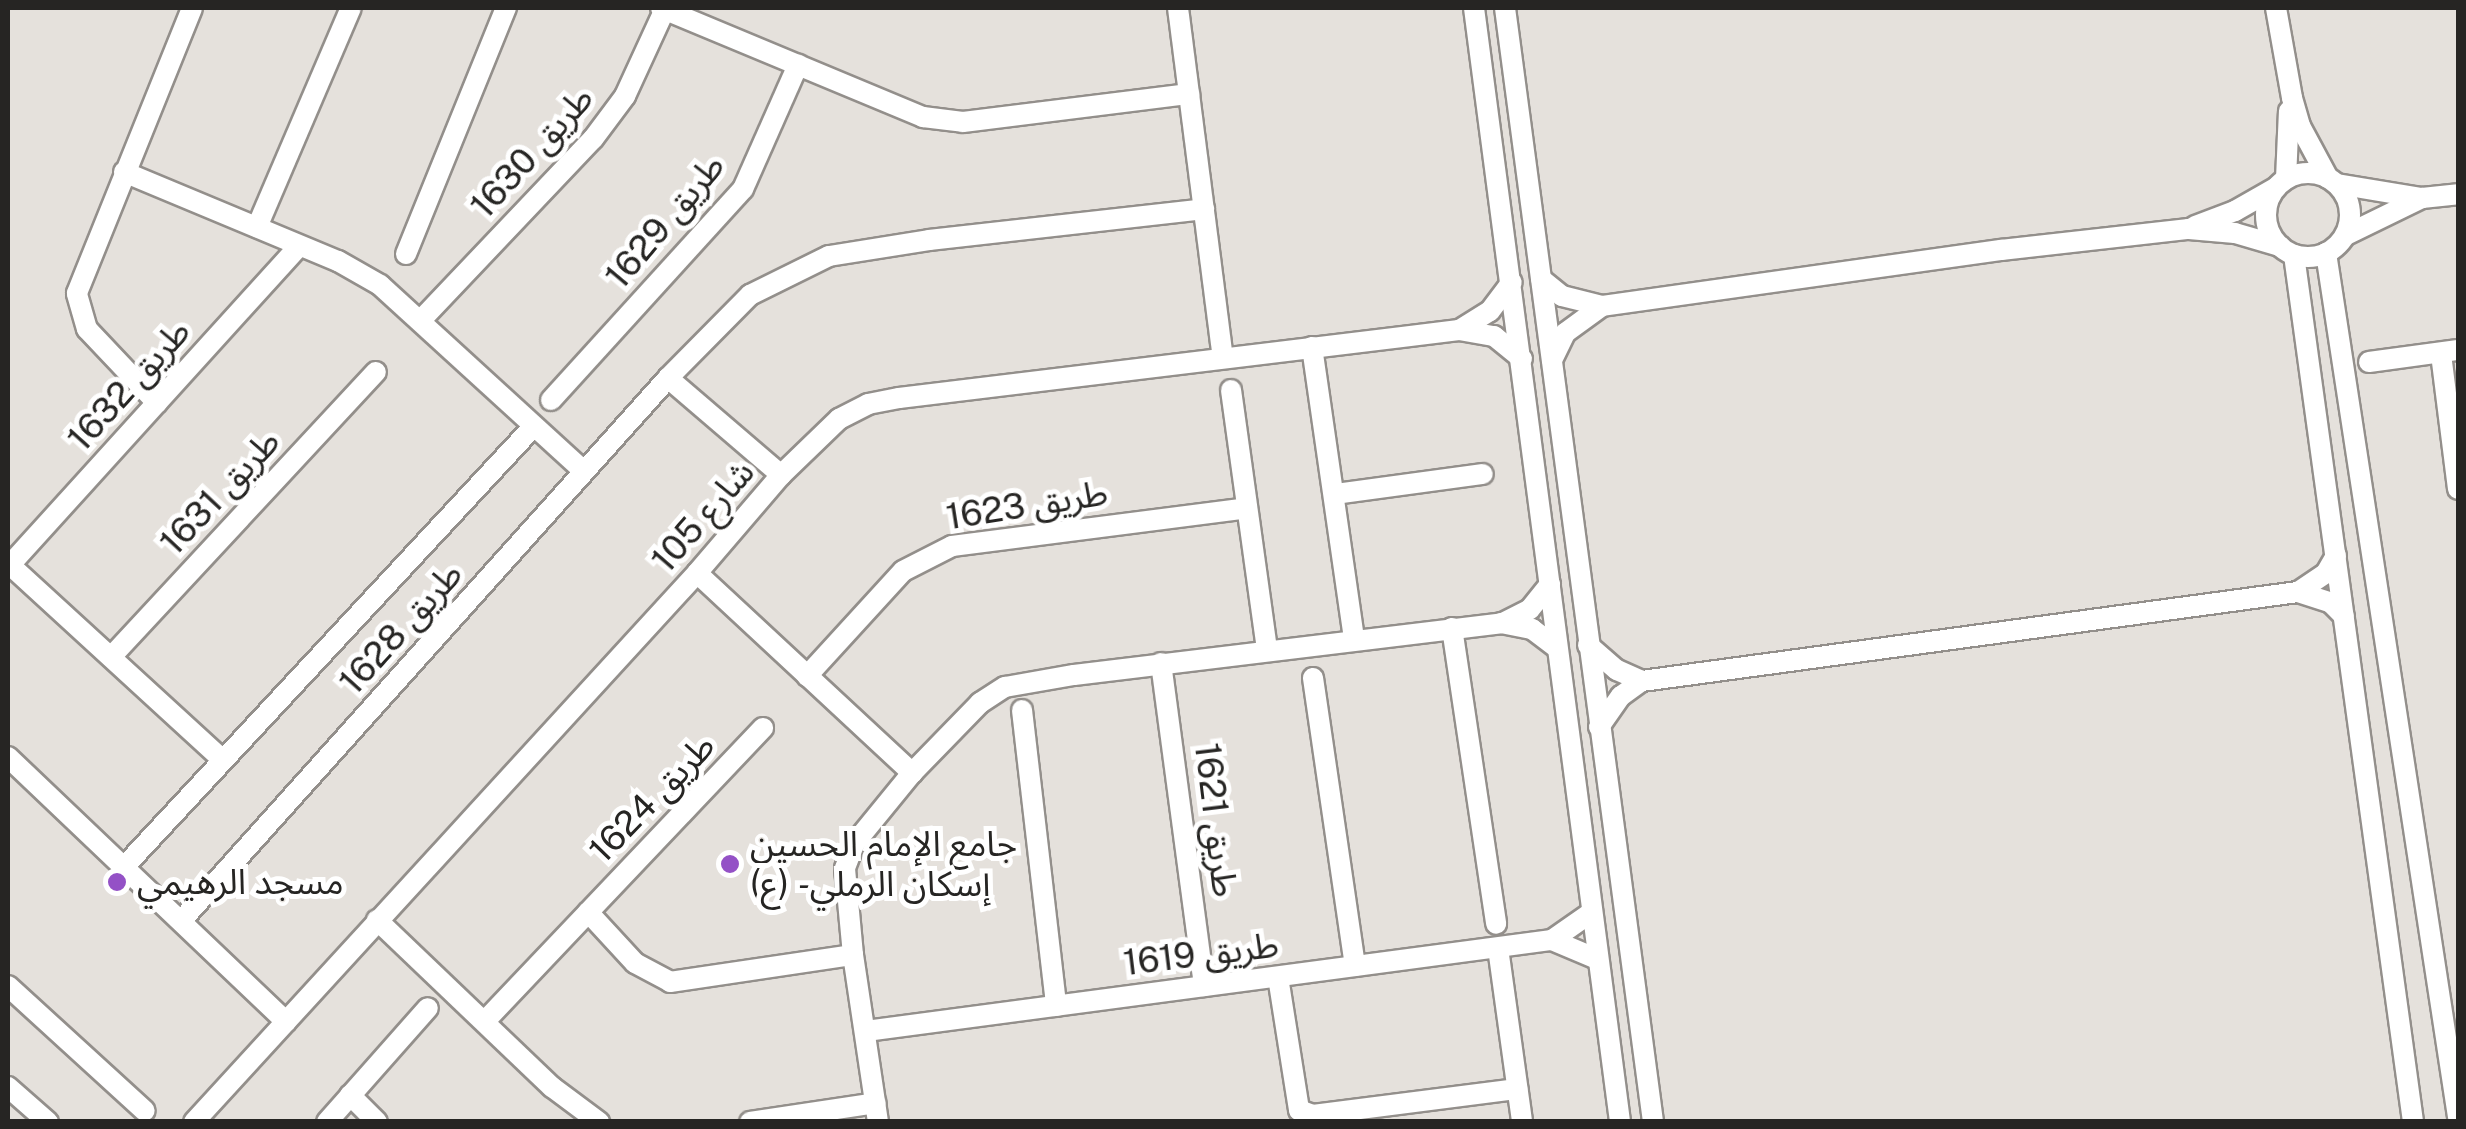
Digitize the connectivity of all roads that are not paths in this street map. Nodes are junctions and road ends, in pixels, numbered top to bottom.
1 (192, 8) edge
2 (351, 8) edge
3 (506, 8) edge
4 (663, 8) edge
5 (1178, 8) edge
6 (1474, 8) edge
7 (1506, 8) edge
8 (2276, 8) edge
9 (798, 64) junction
10 (2286, 69) junction
11 (1189, 94) junction
12 (124, 172) junction
13 (2332, 181) junction
14 (2282, 183) junction
15 (2458, 194) edge
16 (2422, 198) junction
17 (1204, 209) junction
18 (257, 227) junction
19 (2188, 229) junction
20 (2346, 235) junction
21 (299, 246) junction
22 (2287, 250) junction
23 (2326, 253) junction
24 (406, 254) dead end
25 (1541, 279) junction
26 (1512, 282) junction
27 (1602, 306) junction
28 (421, 320) junction
29 (1459, 330) junction
30 (1312, 347) junction
31 (2450, 352) edge
32 (1223, 357) junction
33 (1522, 358) junction
34 (1552, 360) junction
35 (2369, 362) dead end
36 (376, 372) dead end
37 (668, 378) junction
38 (1231, 390) dead end
39 (551, 400) dead end
40 (157, 402) junction
41 (534, 427) junction
42 (584, 472) junction
43 (1483, 474) dead end
44 (781, 475) junction
45 (2458, 489) edge
46 (1335, 494) junction
47 (1247, 508) junction
48 (2336, 556) junction
49 (8, 566) edge
50 (697, 573) junction
51 (1550, 584) junction
52 (2298, 592) junction
53 (2344, 616) junction
54 (1501, 624) junction
55 (1452, 628) junction
56 (1354, 638) junction
57 (1588, 645) junction
58 (1558, 648) junction
59 (1268, 649) junction
60 (111, 657) junction
61 (1162, 663) junction
62 (807, 676) junction
63 (1312, 678) dead end
64 (1642, 681) junction
65 (1022, 710) dead end
66 (1599, 727) junction
67 (764, 728) dead end
68 (8, 757) edge
69 (222, 759) junction
70 (912, 773) junction
71 (124, 867) junction
72 (588, 912) junction
73 (1592, 912) junction
74 (377, 920) junction
75 (181, 921) junction
76 (1496, 924) dead end
77 (1552, 940) junction
78 (1498, 948) junction
79 (852, 955) junction
80 (1598, 959) junction
81 (1355, 966) junction
82 (1278, 977) junction
83 (8, 986) edge
84 (1204, 986) junction
85 (1056, 1006) junction
86 (428, 1008) dead end
87 (486, 1021) junction
88 (286, 1022) junction
89 (866, 1031) junction
90 (8, 1087) edge
91 (1516, 1089) junction
92 (350, 1096) junction
93 (145, 1111) dead end
94 (877, 1112) edge
95 (1393, 1114) edge
96 (2458, 1117) edge
97 (48, 1122) edge
98 (194, 1122) edge
99 (326, 1122) edge
100 (377, 1122) edge
101 (599, 1122) edge
102 (750, 1122) edge
103 (1522, 1122) edge
104 (1620, 1122) edge
105 (1653, 1122) edge
106 (2414, 1122) edge

1 - 12 street
2 - 18 street
3 - 24 street
4 - 9 street
4 - 28 street, طريق 1630
5 - 11 street
6 - 26 street
7 - 25 street
8 - 10 street
9 - 11 street
9 - 39 street, طريق 1629
10 - 13 street
10 - 14 street
11 - 17 street
12 - 18 street
12 - 40 street
13 - 14 street
13 - 16 street
13 - 20 street
14 - 19 street
14 - 22 street
15 - 16 street
16 - 20 street
17 - 32 street
17 - 37 street, طريق 1628
18 - 21 street
19 - 22 street
19 - 27 street
20 - 23 street
21 - 28 street
21 - 40 street, طريق 1632
22 - 23 street
22 - 48 street
23 - 96 street
25 - 27 street
25 - 34 street
26 - 29 street
26 - 33 street
27 - 34 street
28 - 41 street
29 - 30 street, شارع 105
29 - 33 street, شارع 105
30 - 32 street, شارع 105
30 - 46 street
31 - 35 street
31 - 45 street
32 - 44 street, شارع 105
33 - 51 street
34 - 57 street
36 - 60 street, طريق 1631
37 - 42 street, طريق 1628
37 - 44 street
38 - 47 street
40 - 49 street, طريق 1632
41 - 42 street
41 - 69 street, طريق 1628
42 - 75 street, طريق 1628
43 - 46 street
44 - 50 street, شارع 105
46 - 56 street
47 - 59 street
47 - 62 street, طريق 1623
48 - 52 street
48 - 53 street
49 - 60 street
50 - 62 street
50 - 74 street, شارع 105
51 - 54 street
51 - 58 street
52 - 53 street
52 - 64 street
53 - 106 street
54 - 55 street
54 - 58 street
55 - 56 street
55 - 76 street
56 - 59 street
57 - 64 street
57 - 66 street
58 - 73 street
59 - 61 street
60 - 69 street
61 - 70 street
61 - 84 street, طريق 1621
62 - 70 street
63 - 81 street
64 - 66 street
65 - 85 street
66 - 105 street
67 - 72 street, طريق 1624
68 - 71 street
69 - 71 street, طريق 1628
70 - 79 street
71 - 75 street
72 - 79 street, طريق 1624
72 - 87 street, طريق 1624
73 - 77 street, طريق 1619
73 - 80 street
74 - 87 street
74 - 88 street, شارع 105
75 - 88 street
77 - 78 street, طريق 1619
77 - 80 street
78 - 81 street, طريق 1619
78 - 91 street
79 - 89 street
80 - 104 street
81 - 82 street, طريق 1619
82 - 84 street, طريق 1619
82 - 95 street
83 - 93 street
84 - 85 street, طريق 1619
85 - 89 street, طريق 1619
86 - 92 street
87 - 101 street
88 - 98 street, شارع 105
89 - 94 street
90 - 97 street
91 - 95 street
91 - 103 street
92 - 99 street
92 - 100 street
94 - 102 street

